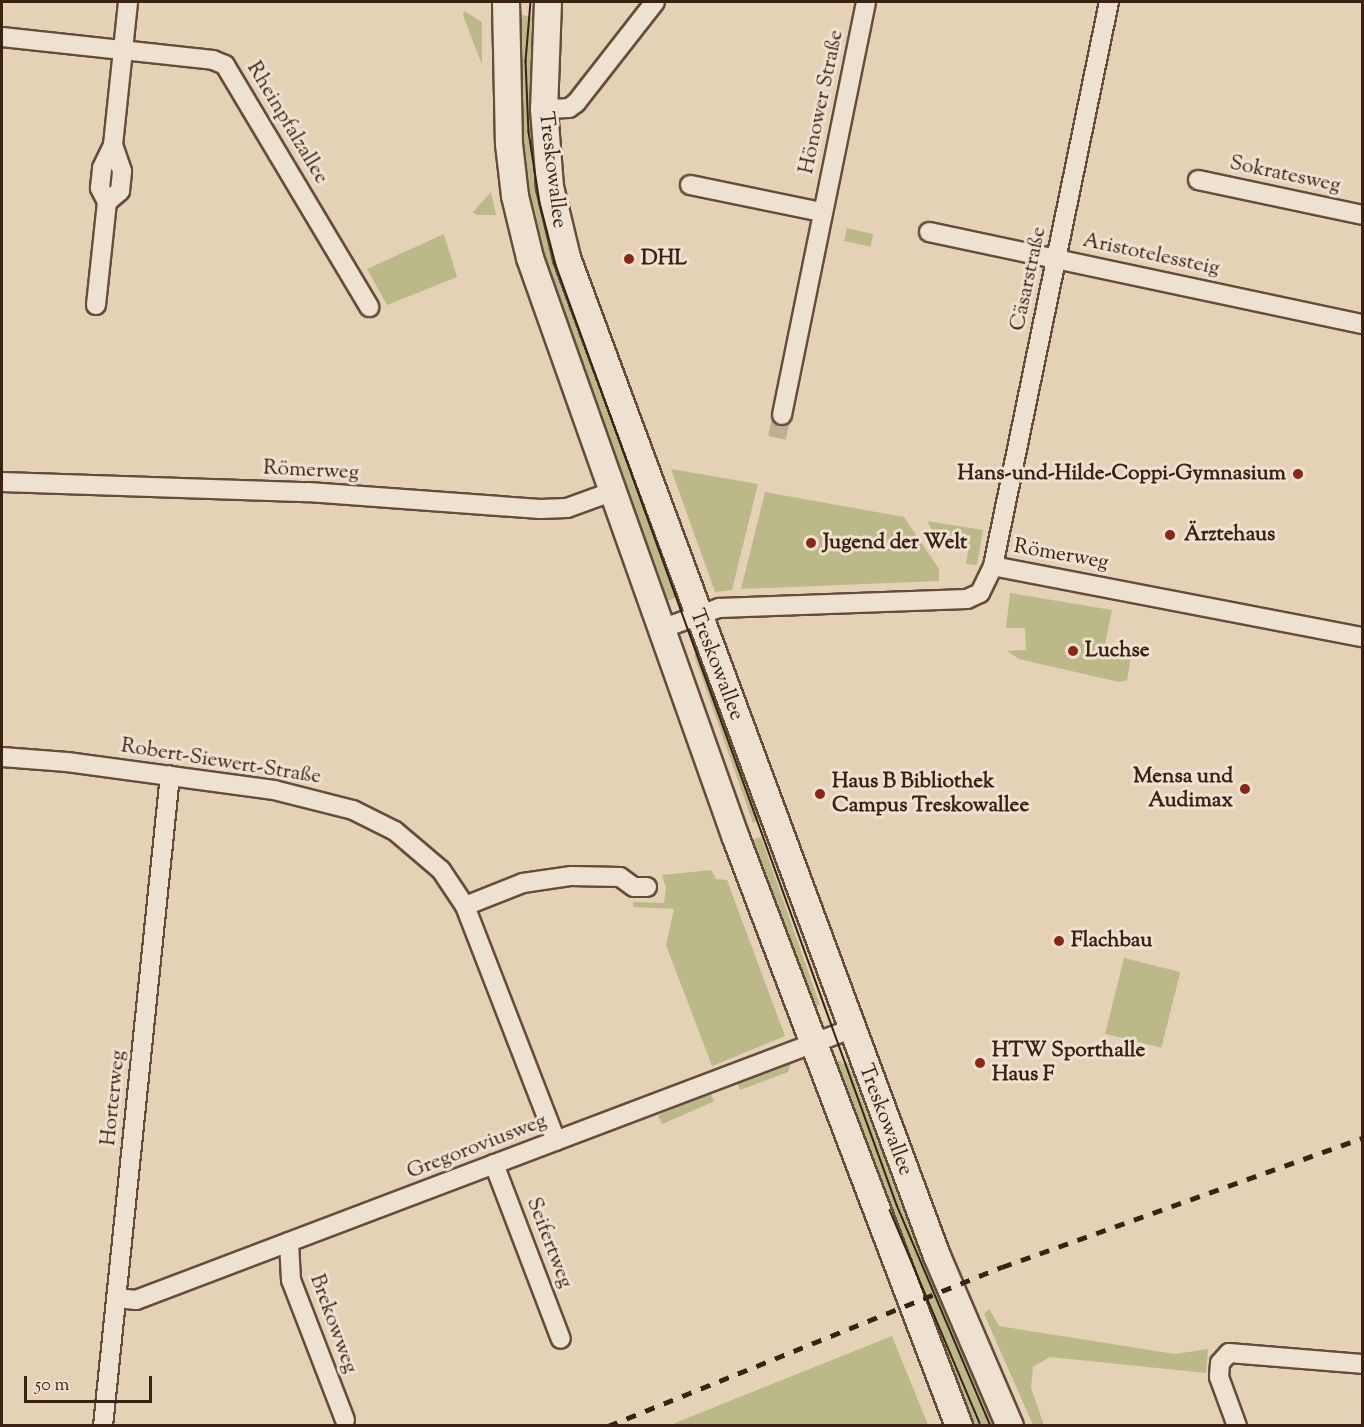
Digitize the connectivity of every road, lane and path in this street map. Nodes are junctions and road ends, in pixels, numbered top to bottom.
1 (128, 2) edge
2 (506, 2) edge
3 (544, 2) edge
4 (548, 2) edge
5 (655, 2) edge
6 (866, 2) edge
7 (1109, 2) edge
8 (2, 37) edge
9 (123, 50) junction
10 (543, 110) junction
11 (1198, 180) dead end
12 (690, 185) dead end
13 (822, 212) junction
14 (1362, 215) edge
15 (929, 232) dead end
16 (1056, 258) junction
17 (96, 305) dead end
18 (369, 307) dead end
19 (1362, 324) edge
20 (782, 415) tunnel mouth
21 (2, 482) edge
22 (614, 491) junction
23 (993, 566) junction
24 (697, 616) junction
25 (661, 629) junction
26 (1362, 637) edge
27 (2, 758) edge
28 (170, 775) junction
29 (647, 887) dead end
30 (465, 906) junction
31 (851, 1029) junction
32 (814, 1043) junction
33 (556, 1141) junction
34 (494, 1164) junction
35 (289, 1242) junction
36 (117, 1298) junction
37 (561, 1339) dead end
38 (1362, 1364) edge
39 (345, 1420) dead end
40 (103, 1425) edge
41 (960, 1425) edge
42 (1010, 1425) edge
43 (1237, 1425) edge

1 - 9 street
2 - 22 main road, Treskowallee
3 - 4 main road
4 - 10 main road, Treskowallee
5 - 10 street
6 - 13 street, Hönower Straße
7 - 16 street, Cäsarstraße
8 - 9 street, Rheinpfalzallee
9 - 17 street
9 - 18 street, Rheinpfalzallee
10 - 24 main road, Treskowallee
11 - 14 street, Sokratesweg
12 - 13 street
13 - 20 street, Hönower Straße
15 - 16 street, Aristotelessteig
16 - 19 street, Aristotelessteig
16 - 23 street, Cäsarstraße
21 - 22 street, Römerweg
22 - 25 main road, Treskowallee
23 - 24 street, Römerweg
23 - 26 street, Römerweg
24 - 25 street, Römerweg
24 - 31 main road, Treskowallee
25 - 32 main road, Treskowallee
27 - 28 street, Robert-Siewert-Straße
28 - 30 street, Robert-Siewert-Straße
28 - 36 street, Horterweg
29 - 30 street
30 - 33 street, Robert-Siewert-Straße
31 - 32 street, Gregoroviusweg
31 - 42 main road, Treskowallee
32 - 33 street, Gregoroviusweg
32 - 41 main road, Treskowallee
33 - 34 street, Gregoroviusweg
34 - 35 street, Gregoroviusweg
34 - 37 street, Seifertweg
35 - 36 street, Gregoroviusweg
35 - 39 street, Brekowweg
36 - 40 street, Horterweg
38 - 43 street

